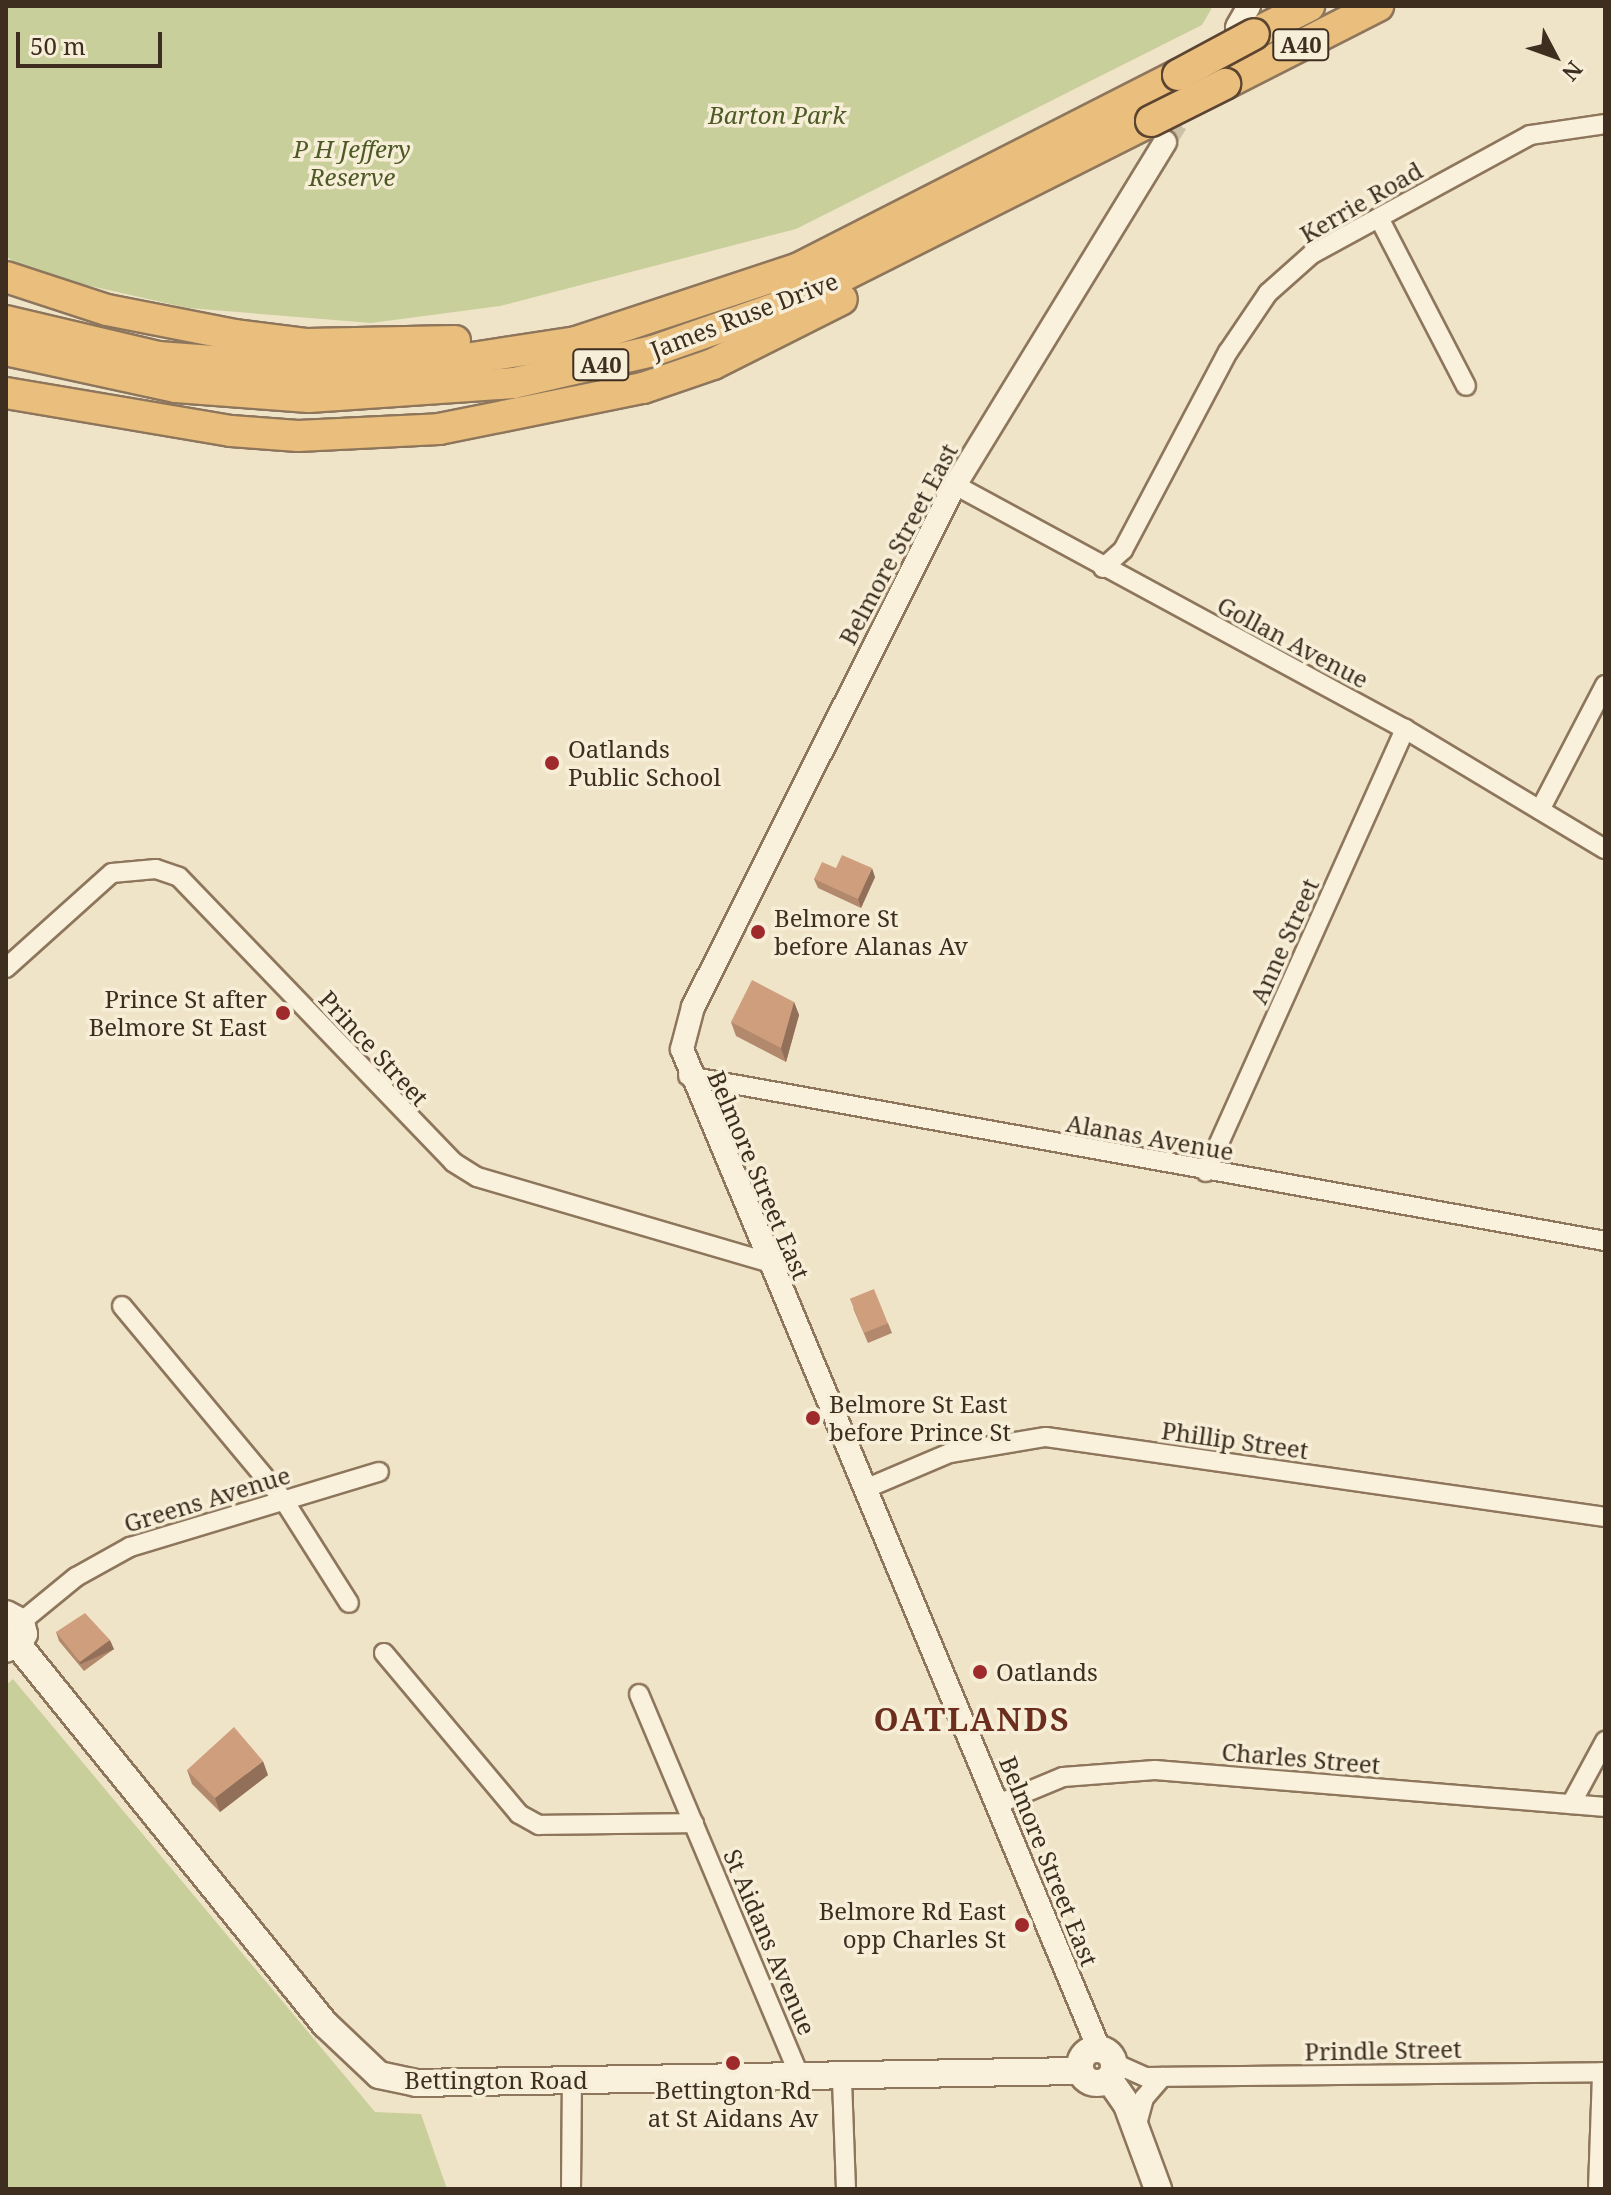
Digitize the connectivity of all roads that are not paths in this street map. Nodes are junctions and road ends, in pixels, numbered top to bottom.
1 (1309, 6) edge
2 (1378, 6) edge
3 (1247, 22) edge
4 (1605, 124) edge
5 (1158, 132) junction
6 (1087, 154) junction
7 (1379, 218) junction
8 (797, 269) junction
9 (6, 277) edge
10 (6, 321) edge
11 (6, 350) edge
12 (1466, 386) dead end
13 (6, 393) edge
14 (955, 485) junction
15 (1103, 568) junction
16 (1605, 685) edge
17 (1405, 729) junction
18 (1540, 810) junction
19 (1605, 849) edge
20 (6, 968) edge
21 (688, 1076) junction
22 (1206, 1172) junction
23 (1605, 1241) edge
24 (768, 1262) junction
25 (122, 1306) dead end
26 (379, 1472) dead end
27 (865, 1489) junction
28 (283, 1499) junction
29 (1605, 1517) edge
30 (349, 1603) dead end
31 (13, 1633) edge
32 (384, 1653) dead end
33 (639, 1694) dead end
34 (1605, 1741) edge
35 (998, 1804) junction
36 (1571, 1804) junction
37 (1605, 1807) edge
38 (694, 1823) junction
39 (1107, 2064) junction
40 (1603, 2072) edge
41 (1162, 2077) junction
42 (801, 2079) junction
43 (572, 2080) junction
44 (842, 2080) junction
45 (1136, 2128) junction
46 (571, 2189) edge
47 (846, 2189) edge
48 (1158, 2189) edge
49 (1598, 2189) edge

1 - 3 highway, James Ruse Drive / A40
2 - 5 highway, James Ruse Drive / A40, bridge
3 - 8 highway, James Ruse Drive / A40, bridge
4 - 7 street, Kerrie Road
5 - 6 highway, James Ruse Drive / A40
5 - 14 street, Belmore Street East
6 - 11 highway, James Ruse Drive / A40
6 - 13 highway
7 - 12 street
7 - 15 street, Kerrie Road
8 - 9 highway
8 - 10 highway, James Ruse Drive / A40
14 - 15 street, Gollan Avenue
14 - 21 street, Belmore Street East
15 - 17 street, Gollan Avenue
16 - 18 street
17 - 18 street, Gollan Avenue
17 - 22 street, Anne Street
18 - 19 street, Gollan Avenue
20 - 24 street, Prince Street
21 - 22 street, Alanas Avenue
21 - 24 street, Belmore Street East
22 - 23 street, Alanas Avenue
24 - 27 street, Belmore Street East
25 - 28 street
26 - 28 street, Greens Avenue
27 - 29 street, Phillip Street
27 - 35 street, Belmore Street East
28 - 30 street
28 - 31 street, Greens Avenue
31 - 43 main road, Bettington Road
32 - 38 street
33 - 38 street, St Aidans Avenue
34 - 36 street
35 - 36 street, Charles Street
35 - 39 street, Belmore Street East
36 - 37 street, Charles Street
38 - 42 street, St Aidans Avenue
39 - 41 street, Prindle Street
39 - 44 main road, Bettington Road
39 - 45 main road
40 - 41 street, Prindle Street
40 - 49 street
41 - 45 street
42 - 43 main road, Bettington Road
42 - 44 main road, Bettington Road
43 - 46 street
44 - 47 street
45 - 48 main road

